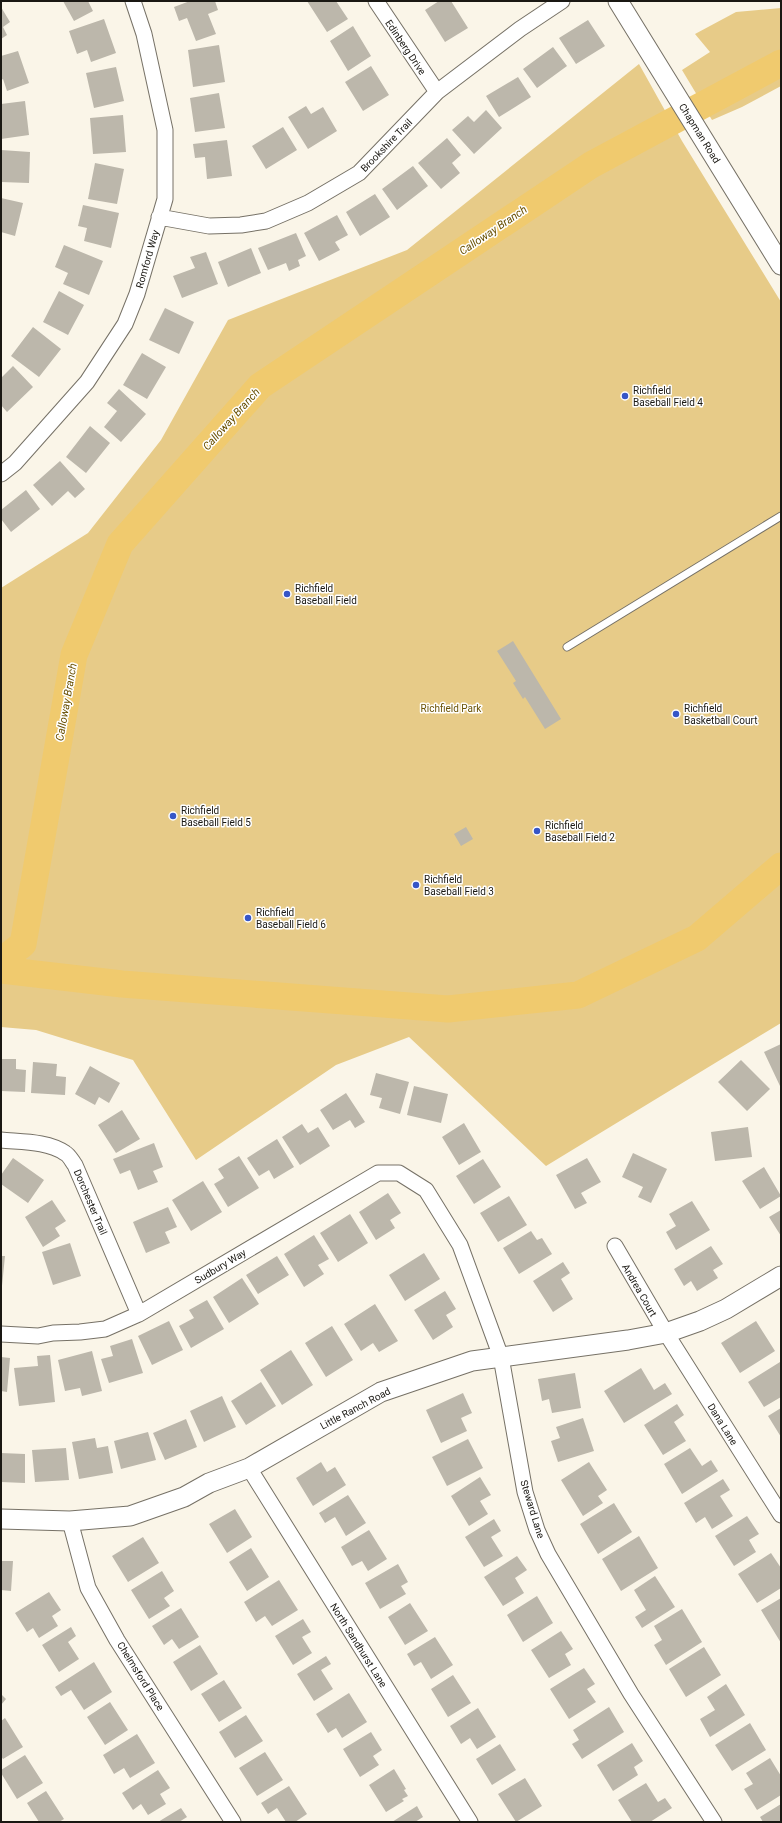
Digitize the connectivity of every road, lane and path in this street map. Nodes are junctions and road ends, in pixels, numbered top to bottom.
1 (133, 1) edge
2 (376, 1) edge
3 (562, 1) edge
4 (618, 1) edge
5 (437, 92) junction
6 (159, 218) junction
7 (781, 265) edge
8 (1, 474) edge
9 (781, 516) edge
10 (567, 647) dead end
11 (1, 1140) edge
12 (426, 1190) joint
13 (615, 1246) dead end
14 (781, 1276) edge
15 (139, 1314) junction
16 (666, 1333) junction
17 (1, 1334) edge
18 (502, 1357) junction
19 (249, 1468) junction
20 (781, 1515) edge
21 (1, 1519) edge
22 (70, 1521) junction
23 (233, 1822) edge
24 (470, 1822) edge
25 (714, 1822) edge

1 - 6 street, Romford Way
2 - 5 street, Edinberg Drive
3 - 5 street, Brookshire Trail
4 - 7 street, Chapman Road
5 - 6 street, Brookshire Trail
6 - 8 street, Romford Way
9 - 10 lane
11 - 15 street, Dorchester Trail
12 - 15 street, Sudbury Way
12 - 18 street, Steward Lane
13 - 16 street, Andrea Court
14 - 16 street, Little Ranch Road
15 - 17 street, Sudbury Way
16 - 18 street, Little Ranch Road
16 - 20 street, Dana Lane
18 - 19 street, Little Ranch Road
18 - 25 street, Steward Lane
19 - 22 street, Little Ranch Road
19 - 24 street, North Sandhurst Lane
21 - 22 street, Little Ranch Road
22 - 23 street, Chelmsford Place

